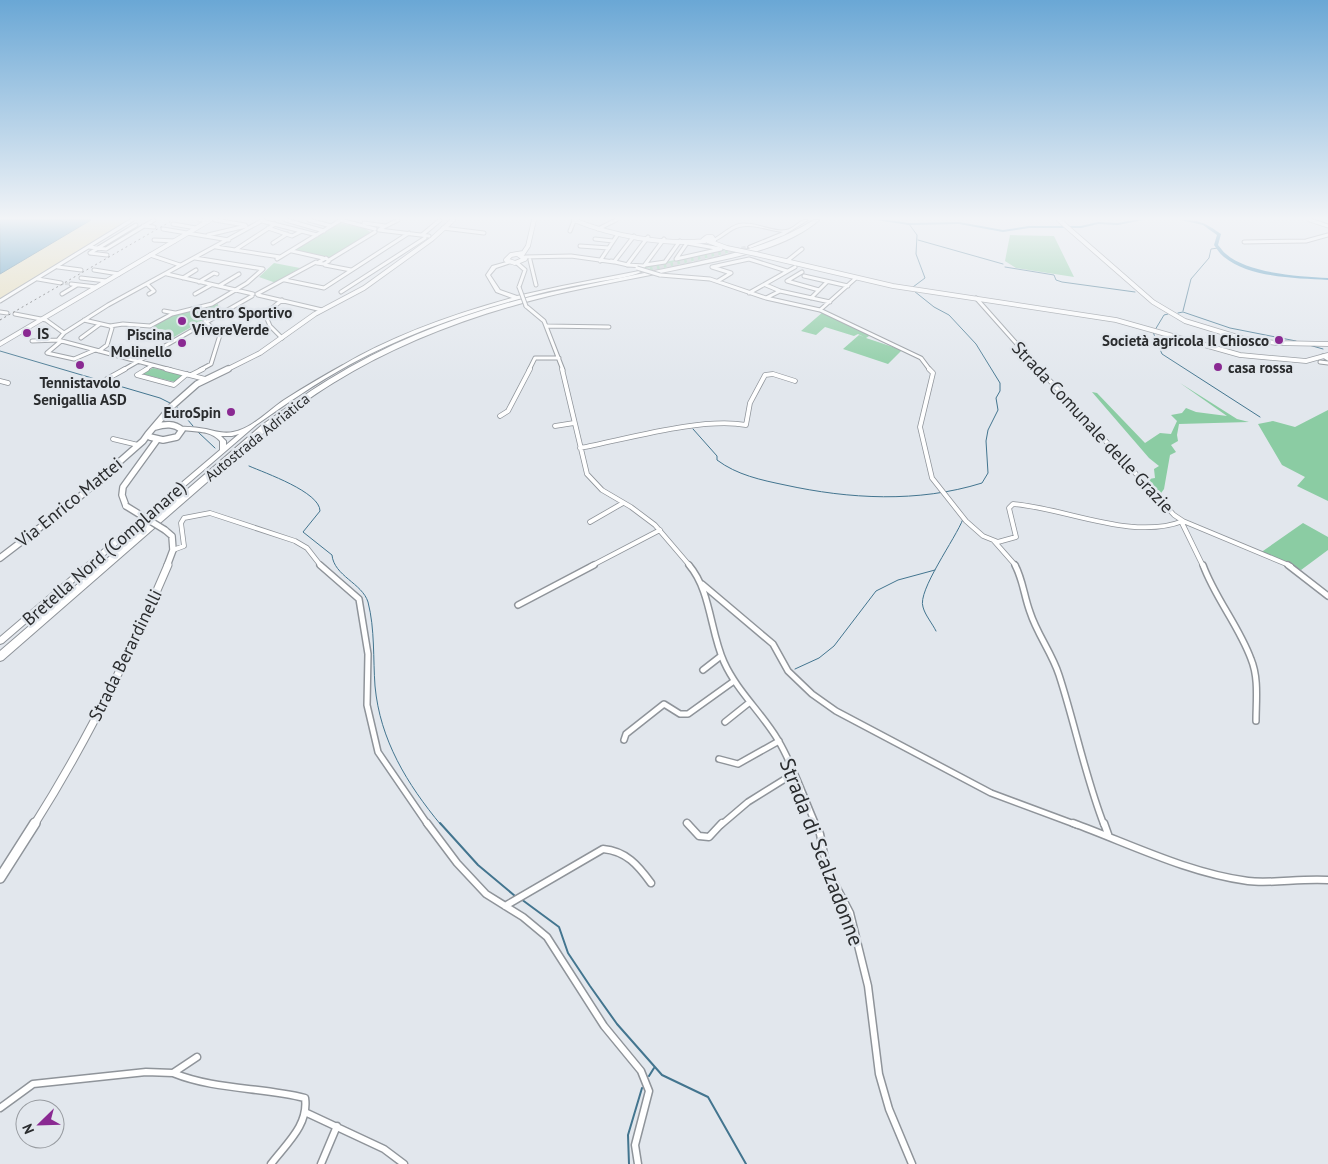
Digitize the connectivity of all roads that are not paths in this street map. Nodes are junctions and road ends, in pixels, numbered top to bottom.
1 (45, 274) edge
2 (119, 274) edge
3 (167, 274) edge
4 (168, 274) edge
5 (188, 274) edge
6 (212, 274) edge
7 (240, 274) dead end
8 (256, 274) edge
9 (295, 274) edge
10 (345, 274) edge
11 (369, 274) edge
12 (382, 274) edge
13 (488, 274) edge
14 (525, 274) edge
15 (534, 274) edge
16 (619, 274) edge
17 (640, 274) tunnel mouth
18 (646, 274) tunnel mouth
19 (657, 274) edge
20 (729, 274) edge
21 (782, 274) edge
22 (798, 274) edge
23 (839, 274) edge
24 (1121, 274) edge
25 (804, 276) joint
26 (794, 277) junction
27 (81, 278) dead end
28 (182, 278) junction
29 (856, 278) junction
30 (38, 279) junction
31 (285, 280) junction
32 (106, 281) junction
33 (718, 281) junction
34 (61, 282) tunnel mouth
35 (199, 282) junction
36 (828, 282) junction
37 (70, 284) tunnel mouth
38 (147, 284) junction
39 (211, 284) junction
40 (77, 285) junction
41 (766, 285) junction
42 (218, 286) junction
43 (536, 286) dead end
44 (848, 286) junction
45 (96, 287) junction
46 (236, 290) junction
47 (819, 290) junction
48 (498, 291) junction
49 (780, 291) junction
50 (341, 292) dead end
51 (749, 293) junction
52 (62, 294) dead end
53 (149, 294) dead end
54 (195, 294) dead end
55 (255, 295) junction
56 (508, 296) junction
57 (498, 298) junction
58 (518, 298) junction
59 (766, 298) junction
60 (811, 298) junction
61 (976, 298) junction
62 (282, 300) junction
63 (0, 301) edge
64 (505, 301) junction
65 (830, 302) junction
66 (494, 304) junction
67 (322, 310) junction
68 (820, 310) junction
69 (164, 311) dead end
70 (0, 312) edge
71 (7, 313) dead end
72 (175, 313) junction
73 (15, 314) dead end
74 (43, 319) junction
75 (84, 320) junction
76 (205, 321) junction
77 (100, 324) junction
78 (110, 326) junction
79 (547, 326) junction
80 (609, 328) dead end
81 (64, 333) junction
82 (81, 338) dead end
83 (282, 338) junction
84 (32, 341) dead end
85 (59, 341) junction
86 (1306, 343) junction
87 (0, 344) edge
88 (1328, 344) edge
89 (94, 350) junction
90 (99, 351) junction
91 (1327, 356) edge
92 (559, 358) junction
93 (135, 361) junction
94 (1320, 362) dead end
95 (152, 366) junction
96 (189, 374) junction
97 (107, 379) dead end
98 (205, 379) junction
99 (0, 381) edge
100 (795, 381) dead end
101 (8, 383) dead end
102 (500, 416) dead end
103 (162, 422) junction
104 (574, 423) junction
105 (555, 426) dead end
106 (181, 431) junction
107 (148, 434) junction
108 (216, 434) junction
109 (234, 436) junction
110 (113, 439) dead end
111 (155, 439) junction
112 (167, 440) junction
113 (223, 441) junction
114 (138, 445) junction
115 (154, 447) junction
116 (580, 448) junction
117 (229, 453) junction
118 (623, 503) junction
119 (590, 522) dead end
120 (1183, 522) junction
121 (660, 530) junction
122 (993, 541) junction
123 (172, 550) junction
124 (0, 558) edge
125 (702, 584) junction
126 (1328, 596) edge
127 (518, 605) dead end
128 (0, 641) edge
129 (0, 650) edge
130 (721, 656) junction
131 (0, 658) edge
132 (703, 670) dead end
133 (734, 681) junction
134 (750, 702) junction
135 (1256, 721) dead end
136 (725, 722) dead end
137 (624, 740) dead end
138 (779, 740) junction
139 (718, 759) dead end
140 (793, 774) junction
141 (687, 823) dead end
142 (1109, 837) junction
143 (0, 878) edge
144 (1328, 880) edge
145 (651, 883) dead end
146 (505, 906) junction
147 (197, 1057) dead end
148 (173, 1073) junction
149 (0, 1108) edge
150 (307, 1113) junction
151 (337, 1126) junction
152 (271, 1164) edge
153 (321, 1164) edge
154 (404, 1164) edge
155 (638, 1164) edge
156 (912, 1164) edge

1 - 30 street
2 - 32 street
3 - 38 street
4 - 28 street
5 - 28 street
6 - 35 street
7 - 42 street
8 - 46 street
9 - 31 street
10 - 31 street
11 - 50 street
12 - 67 street
13 - 48 main road
14 - 79 street, bridge
15 - 43 street
16 - 58 main road, Bretella Nord (Complanare)
17 - 117 highway, Autostrada Adriatica
18 - 117 highway, Autostrada Adriatica
19 - 33 street, bridge
20 - 33 street
21 - 41 street
22 - 26 street
23 - 29 street
24 - 86 street
25 - 26 street
25 - 36 street
26 - 47 street
27 - 32 street
28 - 35 street
29 - 44 street
29 - 61 street
30 - 34 street
30 - 63 street
31 - 55 street
32 - 45 street
33 - 51 street
35 - 39 street
36 - 44 street
36 - 47 street
37 - 40 street
38 - 53 street
38 - 75 street
39 - 42 street
39 - 54 street
40 - 45 street
40 - 52 street
41 - 49 street
41 - 51 street
42 - 46 street
44 - 65 street
45 - 74 street
46 - 55 street
46 - 72 street
47 - 60 street
48 - 56 main road
48 - 57 main road
49 - 59 street
49 - 60 street
51 - 59 street
55 - 62 street
55 - 76 street
56 - 58 main road
56 - 64 main road
57 - 64 main road
57 - 66 main road
58 - 64 main road, Bretella Nord (Complanare)
59 - 68 street
60 - 65 street
61 - 91 street
61 - 120 street, Strada Comunale delle Grazie
62 - 67 street
62 - 83 street
64 - 66 main road, Bretella Nord (Complanare)
65 - 68 street
66 - 109 main road, Bretella Nord (Complanare)
67 - 83 street
68 - 122 street
69 - 72 street
70 - 71 street
72 - 78 street
73 - 74 street
74 - 81 street
74 - 87 street
75 - 77 street
75 - 81 street
76 - 93 street
76 - 96 street
77 - 78 street
77 - 82 street
78 - 90 street
79 - 80 street
79 - 92 street
81 - 85 street
83 - 98 street
84 - 85 street
85 - 89 street
85 - 89 street
86 - 88 street
86 - 91 street
88 - 91 street
89 - 90 street
90 - 93 street
91 - 94 street
92 - 102 street
92 - 104 street
93 - 95 street
93 - 97 street
95 - 96 street
95 - 96 street
96 - 98 street
98 - 103 street
99 - 101 street
100 - 116 street
103 - 106 street
103 - 107 street, Via Enrico Mattei
104 - 105 street
104 - 116 street
106 - 108 main road
106 - 112 street
107 - 111 street
107 - 114 street, Via Enrico Mattei
108 - 109 main road
108 - 113 main road
109 - 113 main road
109 - 117 main road, Bretella Nord (Complanare)
110 - 114 street
111 - 112 street
111 - 114 street, Via Enrico Mattei
111 - 115 street
112 - 115 street
113 - 117 main road
114 - 124 street, Via Enrico Mattei
115 - 123 street, bridge
116 - 118 street
117 - 128 main road, Bretella Nord (Complanare)
117 - 129 highway, Autostrada Adriatica
117 - 131 highway, Autostrada Adriatica
118 - 119 street
118 - 121 street
120 - 122 street
120 - 126 street, Strada Comunale delle Grazie
120 - 135 street
121 - 125 street
121 - 127 street
122 - 142 street
123 - 143 street, Strada Berardinelli
123 - 146 street
125 - 130 street, Strada di Scalzadonne
125 - 142 street
130 - 132 street
130 - 133 street, Strada di Scalzadonne
133 - 134 street, Strada di Scalzadonne
133 - 137 street
134 - 136 street
134 - 138 street, Strada di Scalzadonne
138 - 139 street
138 - 140 street, Strada di Scalzadonne
140 - 141 street
140 - 156 street, Strada di Scalzadonne
142 - 144 street
145 - 146 street
146 - 155 street
147 - 148 street
148 - 149 street
148 - 150 street
150 - 151 street
150 - 152 street
151 - 153 street
151 - 154 street

